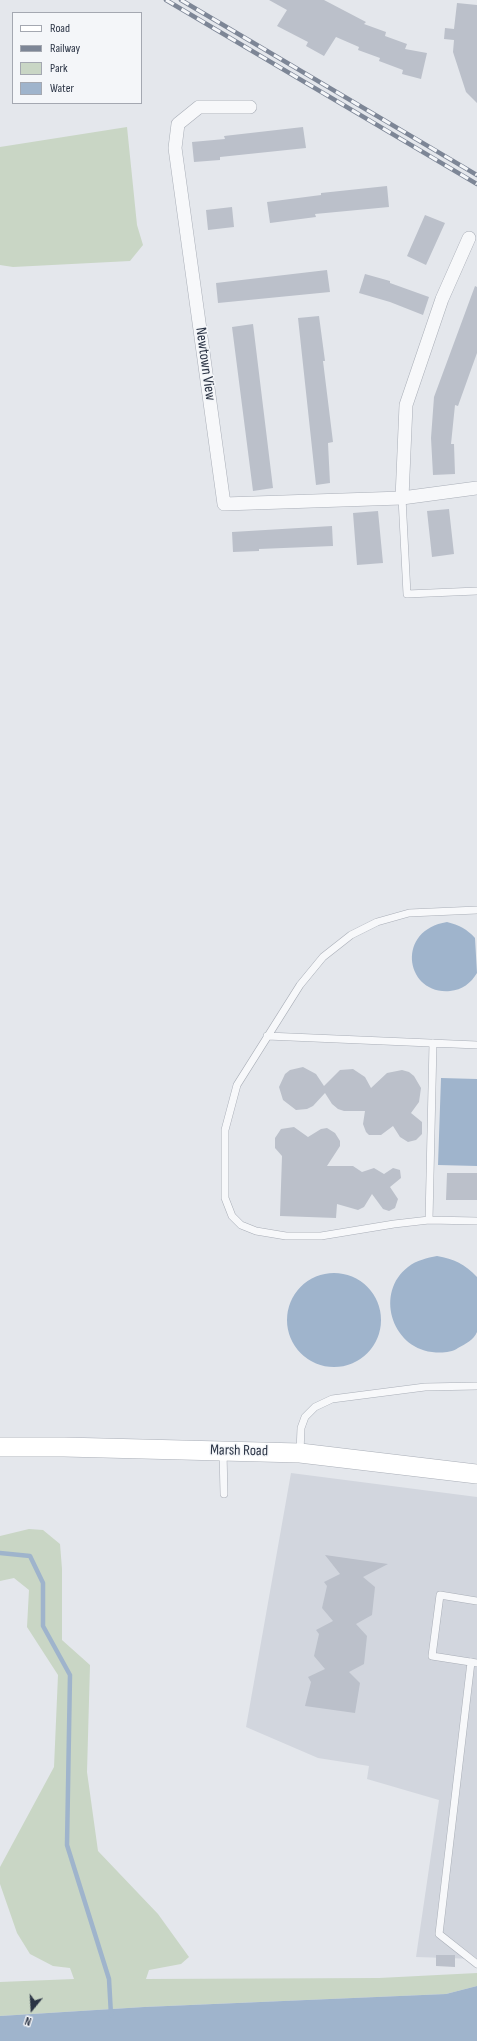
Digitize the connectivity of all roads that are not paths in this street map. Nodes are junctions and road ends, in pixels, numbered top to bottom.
1 (250, 107) dead end
2 (469, 238) dead end
3 (477, 488) edge
4 (402, 498) junction
5 (477, 591) edge
6 (477, 910) edge
7 (267, 1036) junction
8 (433, 1043) junction
9 (477, 1045) edge
10 (429, 1220) junction
11 (477, 1222) edge
12 (477, 1386) edge
13 (0, 1447) edge
14 (223, 1451) junction
15 (300, 1453) junction
16 (477, 1474) edge
17 (224, 1494) dead end
18 (477, 1601) edge
19 (474, 1662) edge
20 (477, 1964) edge

1 - 4 street, Newtown View
2 - 4 street
3 - 4 street, Newtown View
4 - 5 lane
6 - 7 lane
7 - 8 lane
7 - 10 lane
8 - 9 lane
8 - 10 lane
10 - 11 lane
12 - 15 lane
13 - 14 main road, Marsh Road
14 - 15 main road, Marsh Road
14 - 17 lane
15 - 16 main road, Marsh Road
18 - 19 lane
19 - 20 lane

